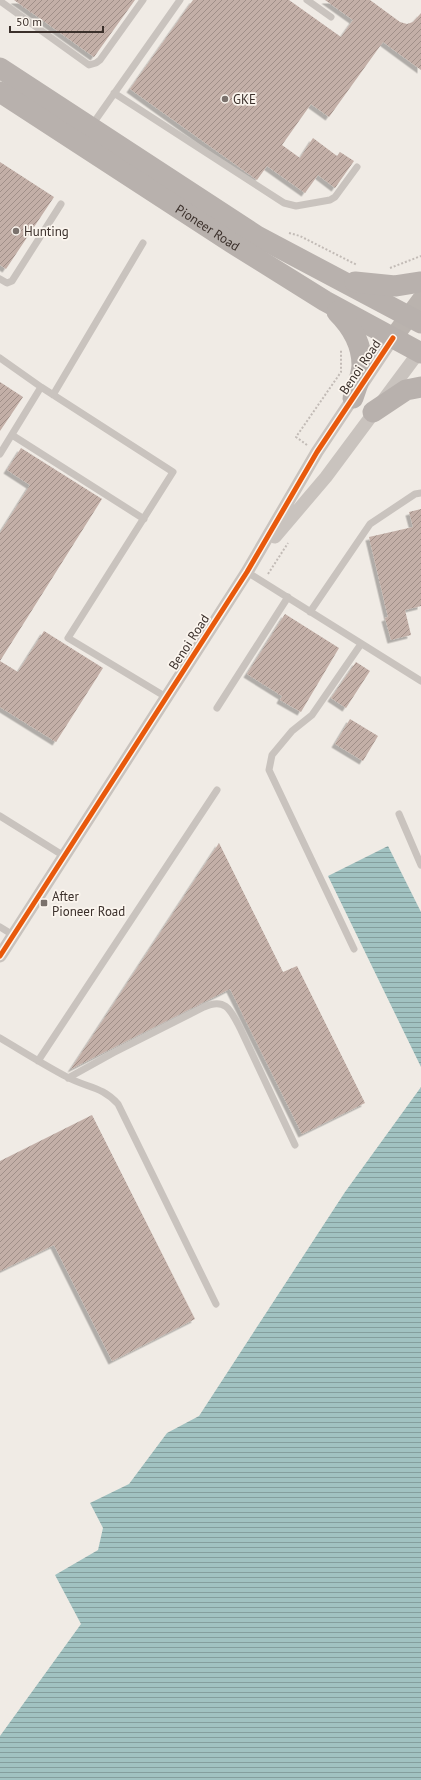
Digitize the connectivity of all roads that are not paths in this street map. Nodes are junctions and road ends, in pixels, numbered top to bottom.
1 (143, 0) edge
2 (180, 0) edge
3 (307, 0) edge
4 (0, 1) edge
5 (331, 17) dead end
6 (0, 68) edge
7 (0, 92) edge
8 (114, 93) junction
9 (85, 135) junction
10 (357, 167) dead end
11 (61, 204) dead end
12 (143, 244) dead end
13 (0, 279) edge
14 (339, 279) junction
15 (421, 282) edge
16 (421, 300) edge
17 (325, 301) junction
18 (414, 320) edge
19 (393, 338) junction
20 (420, 352) edge
21 (0, 358) edge
22 (41, 387) junction
23 (421, 387) edge
24 (53, 395) junction
25 (353, 398) junction
26 (373, 412) junction
27 (12, 435) junction
28 (0, 454) edge
29 (421, 493) edge
30 (144, 519) junction
31 (249, 570) junction
32 (288, 597) junction
33 (310, 612) junction
34 (361, 644) junction
35 (421, 681) edge
36 (166, 697) junction
37 (217, 708) dead end
38 (217, 790) dead end
39 (399, 814) dead end
40 (0, 816) edge
41 (64, 856) junction
42 (421, 865) edge
43 (0, 926) edge
44 (13, 935) junction
45 (354, 949) dead end
46 (0, 956) edge
47 (0, 1038) edge
48 (38, 1061) junction
49 (68, 1078) junction
50 (295, 1145) dead end
51 (216, 1304) dead end

1 - 4 lane
2 - 8 lane
3 - 5 lane
6 - 9 main road, Pioneer Road
7 - 9 main road, Pioneer Road
8 - 9 lane
8 - 10 lane
9 - 14 main road, Pioneer Road
9 - 17 main road, Pioneer Road
11 - 13 lane
12 - 24 lane
14 - 15 main road
14 - 18 main road, Pioneer Road
16 - 18 main road, Benoi Road
17 - 19 main road, Pioneer Road
17 - 25 main road
18 - 19 main road, Benoi Road
19 - 20 main road, Pioneer Road
19 - 25 street, Benoi Road
20 - 26 street, Benoi Road
21 - 22 lane
22 - 24 lane
22 - 27 lane
23 - 26 main road
24 - 30 lane
25 - 31 street, Benoi Road
26 - 31 street, Benoi Road
27 - 28 lane
27 - 30 lane
29 - 33 lane
30 - 36 lane
31 - 32 lane
31 - 36 street, Benoi Road
32 - 33 lane
32 - 37 lane
33 - 34 lane
34 - 35 lane
34 - 45 lane
36 - 41 street, Benoi Road
38 - 48 lane
39 - 42 lane
40 - 41 lane
41 - 44 street, Benoi Road
43 - 44 lane
44 - 46 street, Benoi Road
47 - 48 lane
48 - 49 lane
49 - 50 lane
49 - 51 lane

